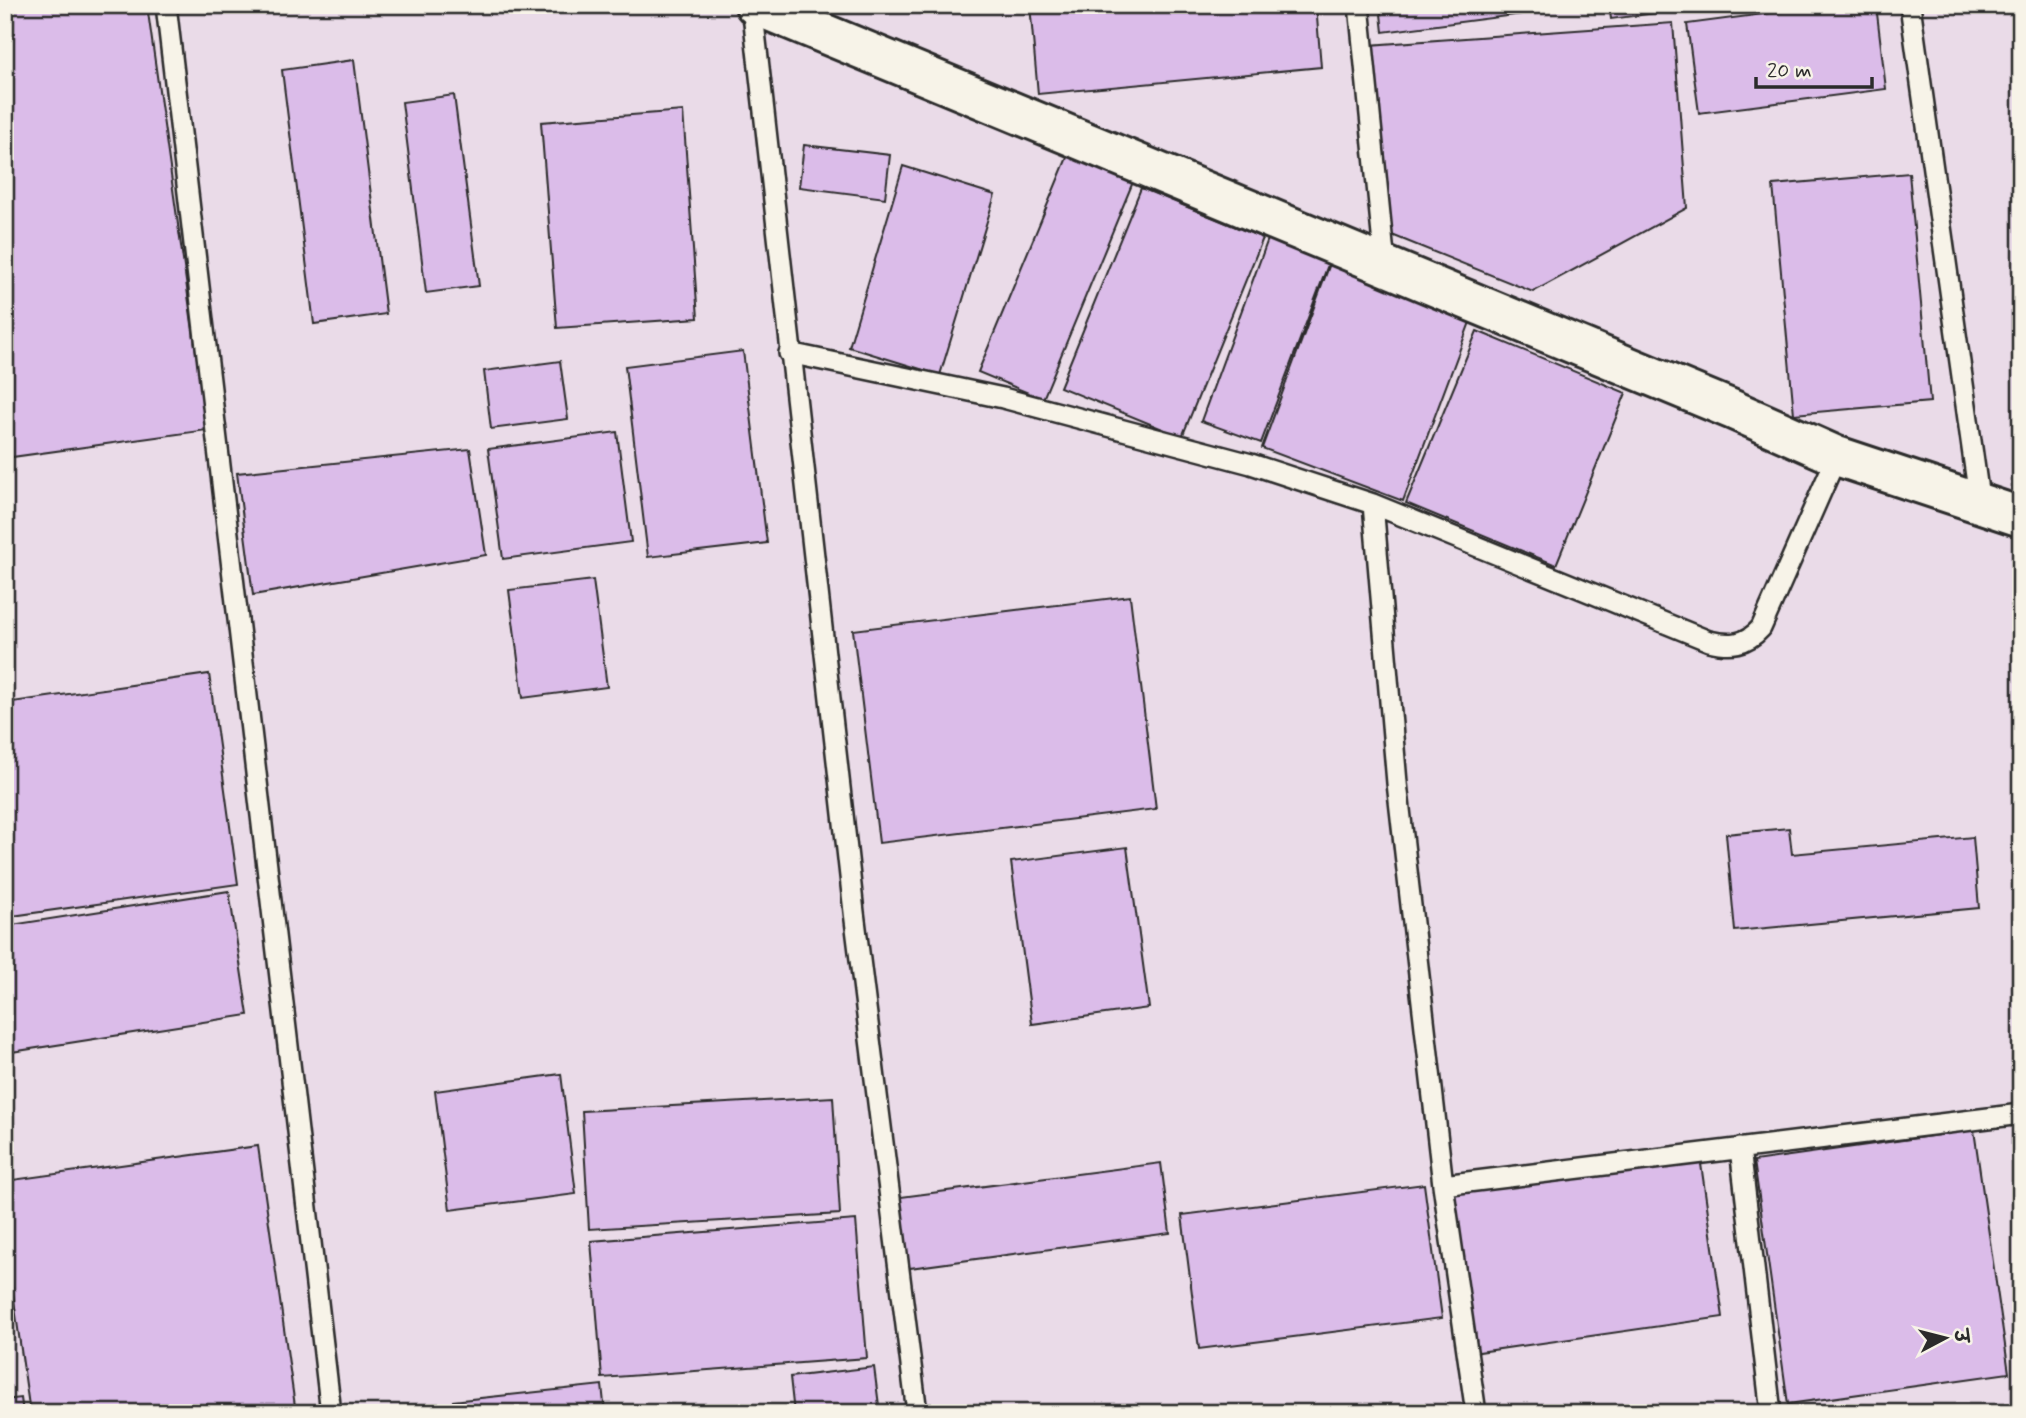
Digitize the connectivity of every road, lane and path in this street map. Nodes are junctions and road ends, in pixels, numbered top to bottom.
1 (166, 5) edge
2 (753, 5) edge
3 (1359, 5) edge
4 (1910, 5) edge
5 (1385, 265) junction
6 (789, 353) junction
7 (1837, 456) junction
8 (1373, 504) junction
9 (1980, 505) junction
10 (2021, 517) edge
11 (2021, 1114) edge
12 (1740, 1147) junction
13 (1443, 1185) junction
14 (331, 1413) edge
15 (917, 1413) edge
16 (1476, 1413) edge
17 (1771, 1413) edge

1 - 14 lane
2 - 5 street
2 - 6 lane
3 - 5 lane
4 - 9 lane
5 - 7 street
6 - 8 lane
6 - 15 lane
7 - 8 lane
7 - 9 street
8 - 13 lane
9 - 10 street
11 - 12 lane
12 - 13 lane
12 - 17 lane
13 - 16 lane

